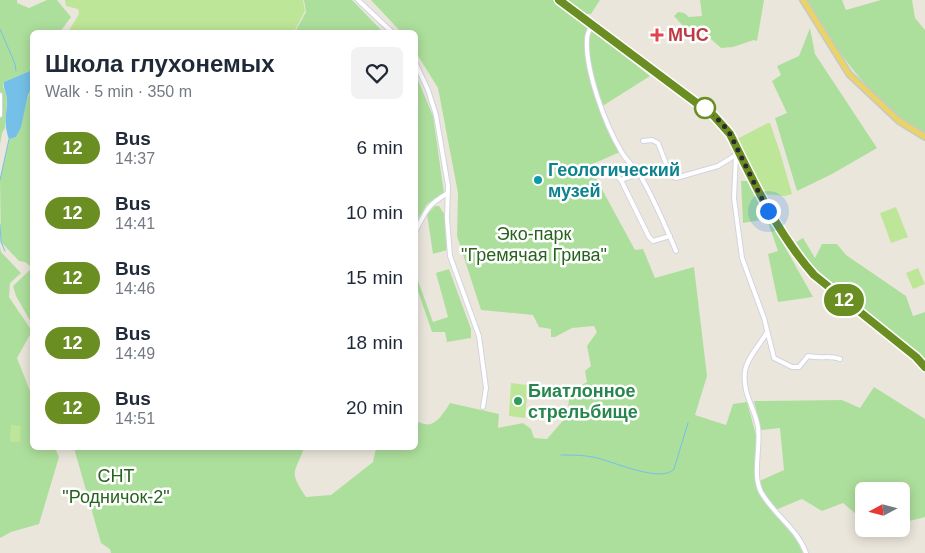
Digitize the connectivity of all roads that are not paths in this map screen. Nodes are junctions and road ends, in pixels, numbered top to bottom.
1 (358, 0) edge
2 (559, 0) edge
3 (567, 0) edge
4 (803, 0) edge
5 (568, 6) junction
6 (592, 24) junction
7 (390, 30) edge
8 (418, 68) edge
9 (0, 95) edge
10 (0, 115) edge
11 (730, 134) junction
12 (925, 137) edge
13 (643, 141) dead end
14 (736, 155) junction
15 (669, 171) junction
16 (638, 173) junction
17 (616, 175) dead end
18 (622, 180) junction
19 (448, 194) junction
20 (418, 226) edge
21 (670, 236) junction
22 (676, 251) dead end
23 (767, 332) junction
24 (840, 359) dead end
25 (925, 367) edge
26 (483, 407) dead end
27 (806, 553) edge

1 - 7 street
2 - 5 main road
3 - 5 main road
4 - 12 main road
5 - 6 main road
6 - 11 main road
6 - 16 street
8 - 19 street
9 - 10 street
11 - 14 street
11 - 25 main road
13 - 15 street
14 - 15 street
14 - 23 street
15 - 16 street
16 - 18 street
16 - 21 street
17 - 18 street
18 - 21 street
19 - 20 street
19 - 26 street
21 - 22 street
23 - 24 street
23 - 27 street

